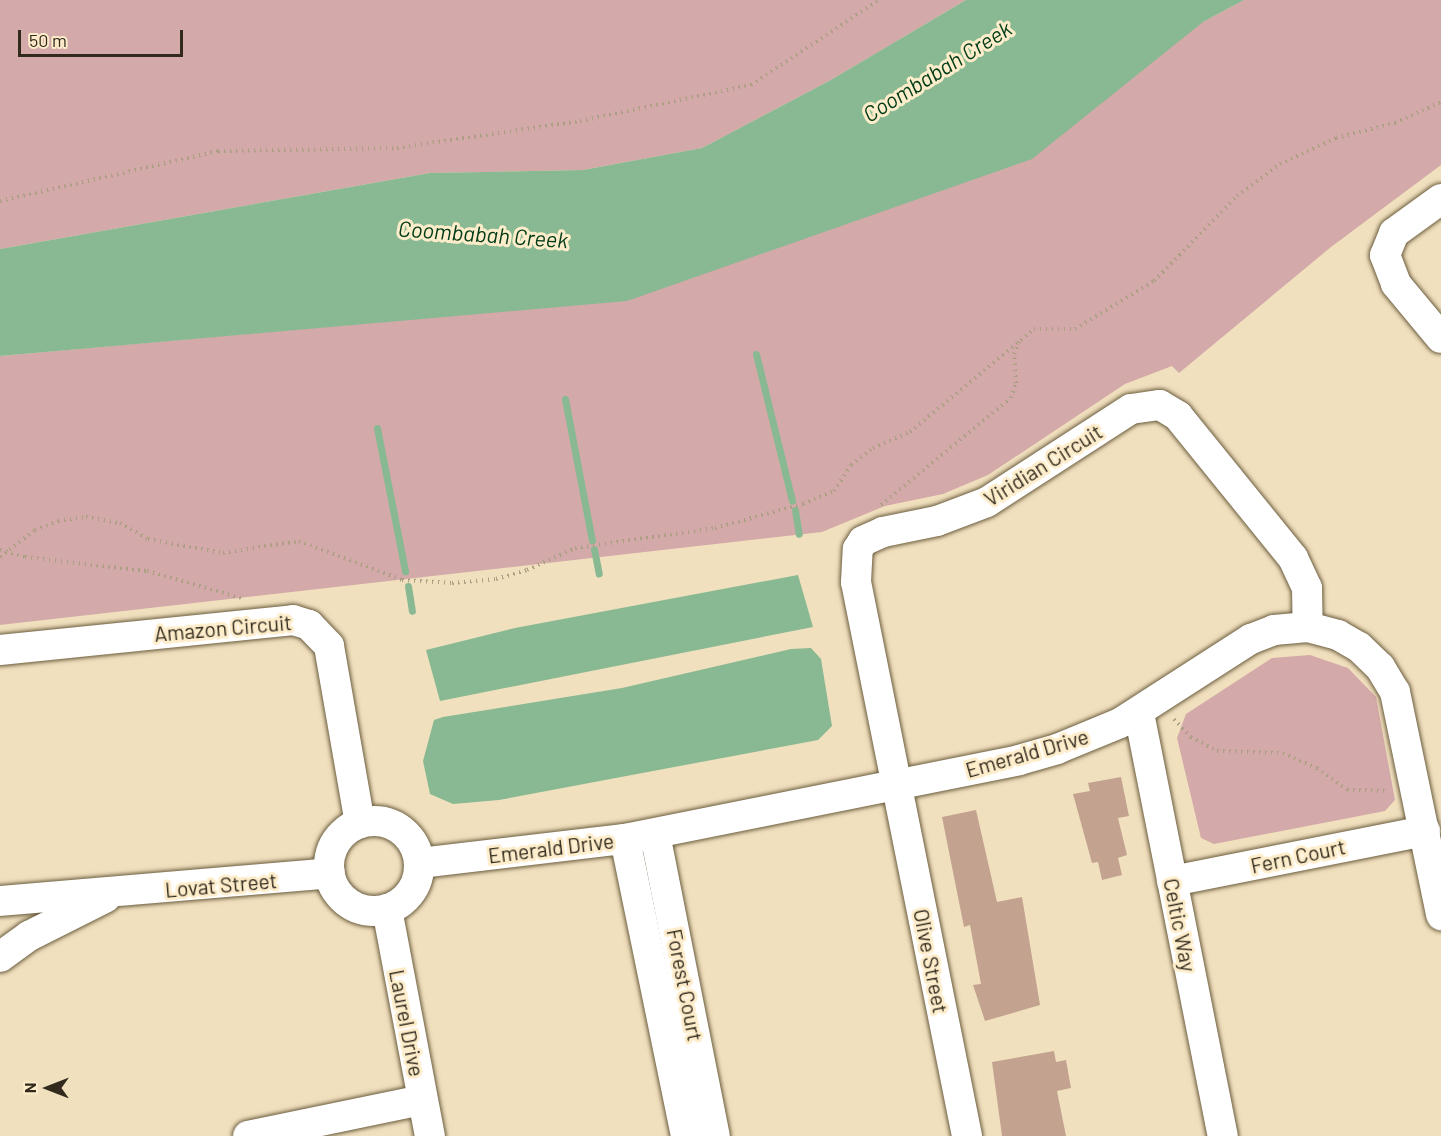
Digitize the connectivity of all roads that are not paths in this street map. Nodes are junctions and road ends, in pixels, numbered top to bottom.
1 (1441, 200) edge
2 (1441, 338) edge
3 (1308, 627) junction
4 (0, 650) edge
5 (1139, 713) junction
6 (896, 785) junction
7 (360, 823) junction
8 (1425, 831) junction
9 (655, 834) junction
10 (625, 839) junction
11 (420, 863) junction
12 (330, 873) junction
13 (1172, 881) junction
14 (113, 894) junction
15 (0, 901) edge
16 (387, 909) junction
17 (1441, 915) edge
18 (0, 957) edge
19 (423, 1100) junction
20 (248, 1136) edge
21 (430, 1136) edge
22 (686, 1136) edge
23 (715, 1136) edge
24 (967, 1136) edge
25 (1223, 1136) edge

1 - 2 street
3 - 5 street, Emerald Drive
3 - 6 street, Viridian Circuit
3 - 8 street, Emerald Drive
4 - 7 street, Amazon Circuit
5 - 6 street, Emerald Drive
5 - 13 street, Celtic Way
6 - 9 street, Emerald Drive
6 - 24 street, Olive Street
7 - 11 street
7 - 12 street
8 - 13 street, Fern Court
8 - 17 street, Emerald Drive
9 - 10 street, Emerald Drive
9 - 23 street, Forest Court
10 - 11 street, Emerald Drive
10 - 22 street, Forest Court
11 - 16 street
12 - 14 street, Lovat Street
12 - 16 street
13 - 25 street, Celtic Way
14 - 15 street, Lovat Street
14 - 18 street, Lovat Street
16 - 19 street, Laurel Drive
19 - 20 street
19 - 21 street, Laurel Drive

